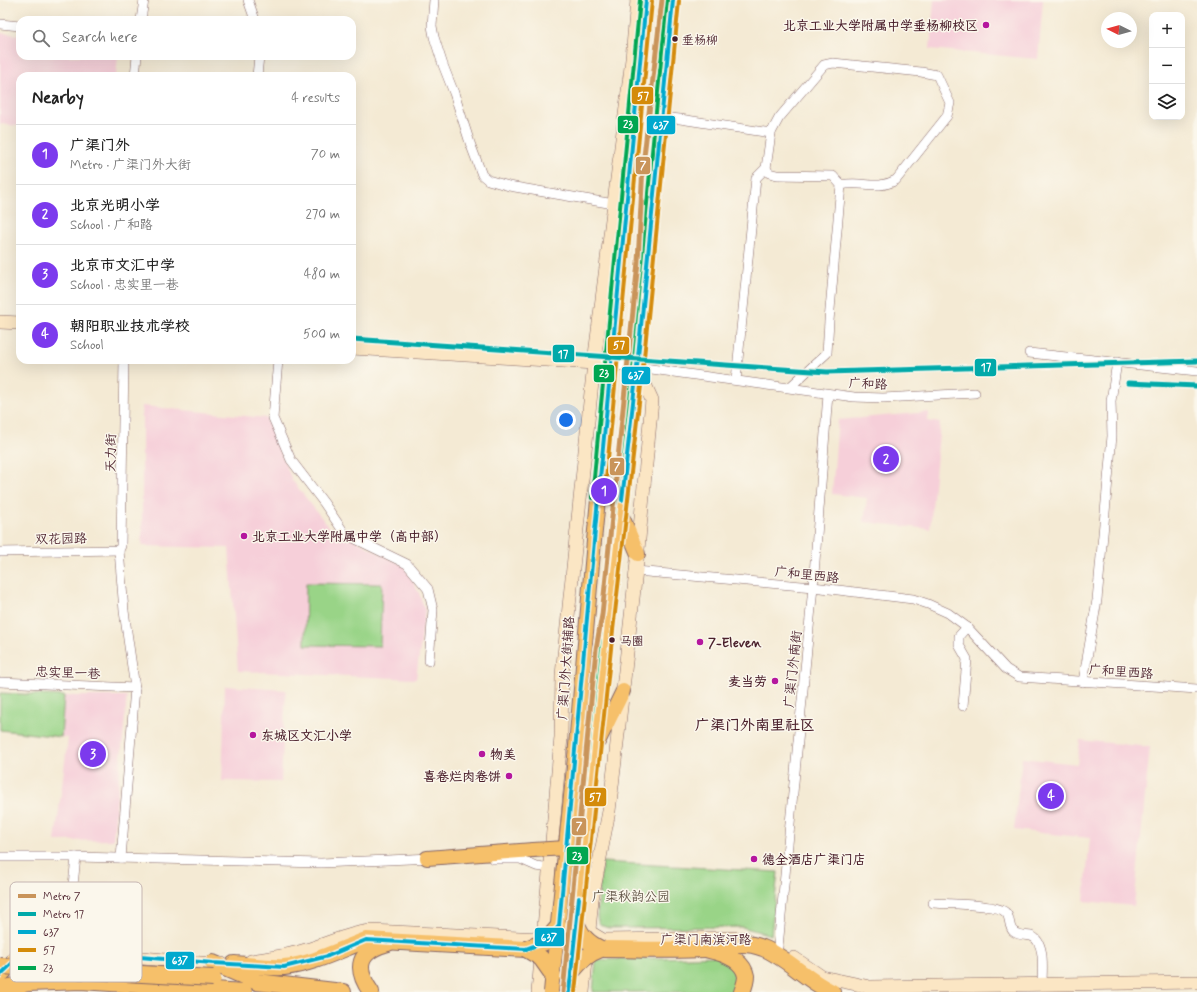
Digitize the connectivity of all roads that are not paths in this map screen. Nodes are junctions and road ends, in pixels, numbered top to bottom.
1 (144, 0) edge
2 (248, 0) edge
3 (434, 0) edge
4 (637, 0) edge
5 (646, 0) edge
6 (673, 0) edge
7 (142, 16) edge
8 (254, 16) edge
9 (0, 24) edge
10 (16, 26) edge
11 (137, 60) edge
12 (259, 60) edge
13 (135, 72) edge
14 (257, 72) edge
15 (661, 117) junction
16 (771, 133) junction
17 (766, 168) junction
18 (842, 185) junction
19 (614, 204) junction
20 (0, 322) edge
21 (16, 324) edge
22 (356, 348) edge
23 (1028, 353) dead end
24 (1117, 362) junction
25 (594, 363) junction
26 (124, 364) edge
27 (278, 364) edge
28 (611, 365) junction
29 (637, 367) junction
30 (1197, 371) edge
31 (736, 380) junction
32 (790, 387) junction
33 (975, 393) dead end
34 (828, 394) junction
35 (620, 512) junction
36 (120, 548) junction
37 (0, 552) edge
38 (638, 554) junction
39 (636, 571) junction
40 (813, 587) junction
41 (967, 627) junction
42 (429, 661) dead end
43 (0, 682) edge
44 (1083, 682) junction
45 (135, 688) junction
46 (1197, 689) edge
47 (623, 691) junction
48 (963, 706) dead end
49 (593, 755) junction
50 (566, 848) junction
51 (0, 857) edge
52 (76, 857) junction
53 (121, 858) junction
54 (427, 858) junction
55 (551, 868) junction
56 (73, 882) edge
57 (933, 903) dead end
58 (576, 922) junction
59 (559, 926) junction
60 (589, 933) junction
61 (397, 941) junction
62 (543, 942) junction
63 (778, 947) junction
64 (594, 948) junction
65 (526, 949) junction
66 (707, 949) junction
67 (10, 961) edge
68 (142, 961) edge
69 (234, 964) junction
70 (10, 965) edge
71 (0, 966) edge
72 (10, 966) edge
73 (142, 969) edge
74 (213, 971) junction
75 (578, 972) junction
76 (547, 974) junction
77 (0, 975) edge
78 (39, 982) edge
79 (96, 982) edge
80 (1197, 982) edge
81 (1042, 984) junction
82 (0, 989) edge
83 (244, 992) edge
84 (343, 992) edge
85 (371, 992) edge
86 (538, 992) edge
87 (551, 992) edge
88 (569, 992) edge
89 (583, 992) edge
90 (742, 992) edge
91 (832, 992) edge

1 - 7 street
2 - 8 street
3 - 19 street
4 - 19 street, 广渠门外大街辅路
5 - 28 main road
6 - 15 main road
9 - 10 street
11 - 13 street
12 - 14 street
15 - 16 street
15 - 29 main road
16 - 17 street
16 - 18 street
17 - 18 street
17 - 31 street
18 - 32 street
19 - 25 street, 广渠门外大街辅路
20 - 21 street
22 - 25 street
23 - 24 street
24 - 30 street
24 - 44 street
25 - 28 street, 广和路
25 - 55 street, 广渠门外大街辅路
26 - 36 street, 天力街
27 - 42 street
28 - 29 street, 广和路
28 - 50 main road, bridge
29 - 31 street, 广和路
29 - 35 main road
29 - 38 street
31 - 32 street, 广和路
32 - 34 street, 广和路
33 - 34 street, 广和路
34 - 40 street, 广渠门外南街
35 - 38 main road
35 - 49 main road
36 - 37 street, 双花园路
36 - 45 street, 天力街
38 - 39 street
39 - 40 street, 广和里西路
39 - 47 street
40 - 41 street, 广和里西路
40 - 63 street, 广渠门外南街
41 - 44 street, 广和里西路
41 - 48 street
43 - 45 street, 忠实里一巷
44 - 46 street, 广和里西路
45 - 53 street, 天力街
47 - 49 main road
47 - 60 street
49 - 58 main road, bridge
50 - 54 main road, bridge
50 - 59 main road, bridge
51 - 52 street
52 - 53 street
52 - 56 street
53 - 54 street
54 - 55 street
55 - 62 street, 广渠门外大街辅路
57 - 81 street
58 - 64 highway, bridge
58 - 75 main road, bridge
59 - 65 highway, bridge
59 - 76 main road, bridge
60 - 62 street, 广渠门南滨河路
60 - 63 street, 广渠门南滨河路
60 - 64 street
61 - 65 highway
61 - 69 highway
61 - 85 highway
62 - 64 street
62 - 69 street
62 - 76 street, 广渠门外大街辅路
63 - 81 street, 广渠门南滨河路
64 - 66 highway
64 - 75 highway, bridge
65 - 76 highway, bridge
66 - 90 highway
66 - 91 highway
67 - 71 street
68 - 74 street
69 - 74 street
70 - 77 highway
71 - 72 highway, bridge
73 - 74 highway, bridge
74 - 84 highway
75 - 88 main road, bridge
75 - 89 street
76 - 86 street, 广渠门外大街辅路
76 - 87 main road, bridge
78 - 82 highway
79 - 83 highway
80 - 81 street, 广渠门南滨河路

